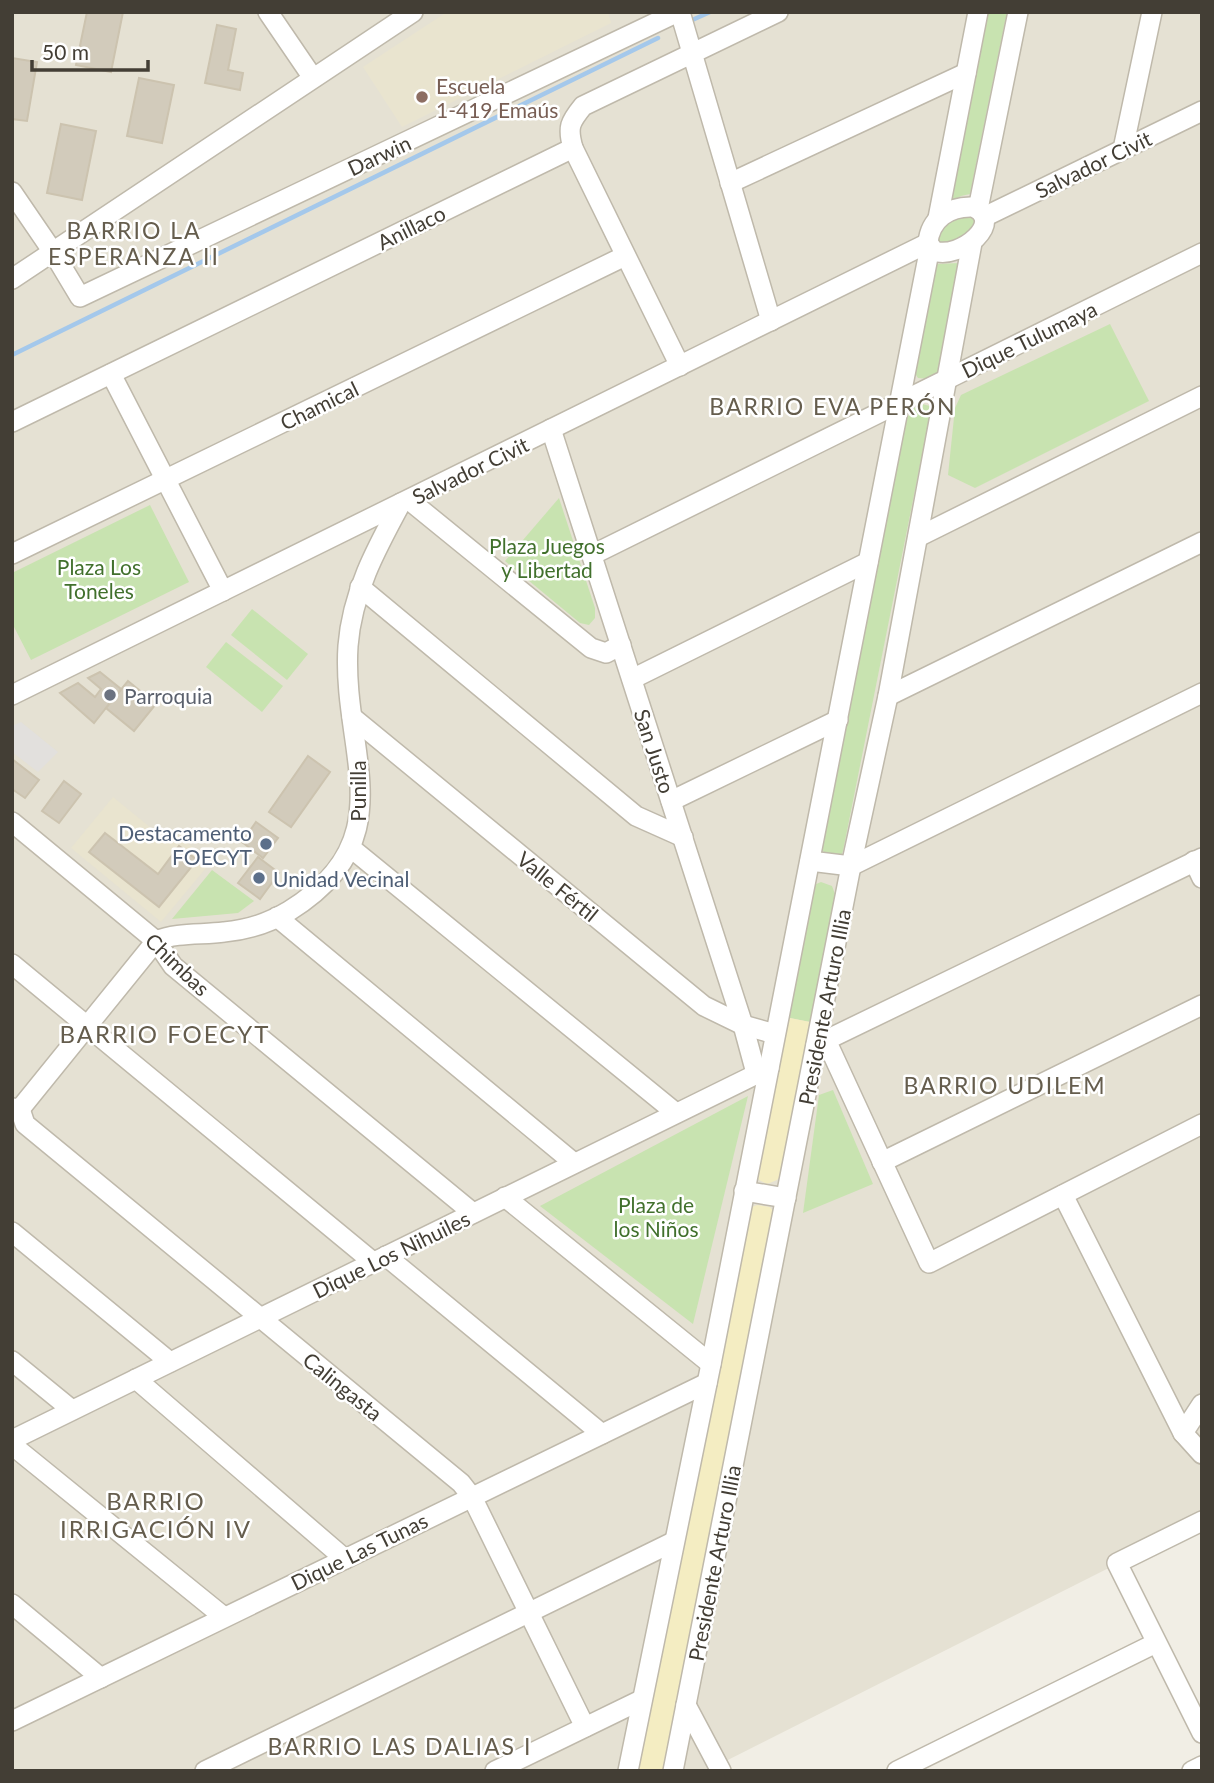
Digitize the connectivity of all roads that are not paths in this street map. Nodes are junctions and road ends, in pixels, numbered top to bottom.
1 (268, 12) edge
2 (413, 12) edge
3 (679, 12) edge
4 (778, 12) edge
5 (978, 12) edge
6 (1018, 12) edge
7 (1152, 12) edge
8 (692, 54) junction
9 (966, 73) junction
10 (313, 78) junction
11 (1202, 111) edge
12 (573, 148) junction
13 (1123, 149) junction
14 (730, 183) junction
15 (12, 192) edge
16 (981, 213) junction
17 (938, 218) junction
18 (971, 243) junction
19 (929, 245) junction
20 (53, 251) junction
21 (1202, 253) edge
22 (625, 256) junction
23 (12, 279) edge
24 (771, 321) junction
25 (680, 366) junction
26 (111, 374) junction
27 (945, 380) junction
28 (1202, 396) edge
29 (899, 403) junction
30 (12, 422) edge
31 (551, 429) junction
32 (166, 479) junction
33 (405, 502) junction
34 (918, 537) junction
35 (1202, 542) edge
36 (12, 554) edge
37 (592, 555) junction
38 (868, 562) junction
39 (359, 587) junction
40 (223, 591) junction
41 (621, 645) junction
42 (632, 679) junction
43 (1202, 693) edge
44 (12, 695) edge
45 (888, 696) junction
46 (352, 717) junction
47 (838, 720) junction
48 (671, 802) junction
49 (12, 822) edge
50 (682, 836) junction
51 (351, 848) junction
52 (810, 861) junction
53 (851, 866) junction
54 (1199, 866) edge
55 (277, 917) junction
56 (156, 941) junction
57 (12, 964) edge
58 (1202, 1005) edge
59 (743, 1026) junction
60 (88, 1027) junction
61 (775, 1034) junction
62 (821, 1043) junction
63 (763, 1070) junction
64 (16, 1109) edge
65 (676, 1113) junction
66 (1202, 1124) edge
67 (882, 1162) junction
68 (574, 1163) junction
69 (744, 1191) junction
70 (1063, 1195) junction
71 (505, 1197) junction
72 (786, 1198) junction
73 (473, 1213) junction
74 (12, 1232) edge
75 (380, 1259) junction
76 (260, 1318) junction
77 (12, 1361) edge
78 (170, 1362) junction
79 (709, 1373) junction
80 (136, 1379) junction
81 (1202, 1404) edge
82 (72, 1410) junction
83 (1184, 1433) junction
84 (602, 1434) junction
85 (12, 1442) edge
86 (1202, 1454) edge
87 (472, 1496) junction
88 (1202, 1521) edge
89 (673, 1542) junction
90 (345, 1559) junction
91 (12, 1604) edge
92 (529, 1613) junction
93 (224, 1617) junction
94 (1156, 1643) junction
95 (101, 1678) junction
96 (642, 1700) junction
97 (686, 1705) junction
98 (12, 1721) edge
99 (585, 1727) junction
100 (1202, 1733) edge
101 (1202, 1766) edge
102 (205, 1771) edge
103 (495, 1771) edge
104 (628, 1771) edge
105 (673, 1771) edge
106 (721, 1771) edge
107 (897, 1771) edge
108 (1192, 1771) edge

1 - 10 street
2 - 10 street
3 - 8 street
3 - 20 street, Darwin
4 - 8 street
5 - 9 street
6 - 16 street
7 - 13 street
8 - 12 street
8 - 14 street
9 - 14 street
9 - 17 street
10 - 20 street
11 - 13 street, Salvador Civit
12 - 22 street
12 - 26 street, Anillaco
13 - 16 street, Salvador Civit
14 - 24 street
15 - 20 street
16 - 17 street
16 - 18 street
17 - 19 street
18 - 19 street
18 - 27 street, Presidente Arturo Illia
19 - 24 street, Salvador Civit
19 - 29 street, Presidente Arturo Illia
20 - 23 street
21 - 27 street, Dique Tulumaya
22 - 25 street
22 - 32 street, Chamical
24 - 25 street, Salvador Civit
25 - 31 street, Salvador Civit
26 - 30 street, Anillaco
26 - 32 street
27 - 29 street, Dique Tulumaya
27 - 34 street, Presidente Arturo Illia
28 - 34 street
29 - 37 street, Dique Tulumaya
29 - 38 street, Presidente Arturo Illia
31 - 33 street, Salvador Civit
31 - 37 street, San Justo
32 - 36 street, Chamical
32 - 40 street
33 - 39 street, Punilla
33 - 40 street, Salvador Civit
33 - 41 street
34 - 45 street, Presidente Arturo Illia
35 - 45 street
37 - 41 street, San Justo
38 - 42 street
38 - 47 street, Presidente Arturo Illia
39 - 46 street, Punilla
39 - 50 street
40 - 44 street, Salvador Civit
41 - 42 street, San Justo
42 - 48 street, San Justo
43 - 53 street
45 - 53 street, Presidente Arturo Illia
46 - 51 street, Punilla
46 - 59 street, Valle Fértil
47 - 48 street
47 - 52 street, Presidente Arturo Illia
48 - 50 street, San Justo
49 - 56 street, Chimbas
50 - 59 street, San Justo
51 - 55 street, Punilla
51 - 65 street
52 - 53 street
52 - 61 street, Presidente Arturo Illia
53 - 62 street, Presidente Arturo Illia
54 - 62 street
55 - 56 street, Punilla
55 - 68 street
56 - 60 street
56 - 73 street, Chimbas
57 - 60 street
58 - 67 street
59 - 61 street, Valle Fértil
59 - 63 street, San Justo
60 - 64 street
60 - 75 street
61 - 63 street, Presidente Arturo Illia
62 - 67 street
62 - 72 street, Presidente Arturo Illia
63 - 65 street, Dique Los Nihuiles
63 - 69 street, Presidente Arturo Illia
64 - 76 street, Calingasta
65 - 68 street, Dique Los Nihuiles
66 - 70 street
67 - 70 street
68 - 71 street, Dique Los Nihuiles
69 - 72 street
69 - 79 street, Presidente Arturo Illia
70 - 83 street
71 - 73 street, Dique Los Nihuiles
71 - 79 street
72 - 97 street, Presidente Arturo Illia
73 - 75 street, Dique Los Nihuiles
74 - 78 street
75 - 76 street, Dique Los Nihuiles
75 - 84 street
76 - 78 street, Dique Los Nihuiles
76 - 87 street, Calingasta
77 - 82 street
78 - 80 street, Dique Los Nihuiles
79 - 84 street, Dique Las Tunas
79 - 89 street, Presidente Arturo Illia
80 - 82 street, Dique Los Nihuiles
80 - 90 street
81 - 83 street
82 - 85 street, Dique Los Nihuiles
83 - 86 street
84 - 87 street, Dique Las Tunas
85 - 93 street
87 - 90 street, Dique Las Tunas
87 - 92 street, Calingasta
88 - 94 street
89 - 92 street
89 - 96 street, Presidente Arturo Illia
90 - 93 street, Dique Las Tunas
91 - 95 street
92 - 99 street, Calingasta
92 - 102 street
93 - 95 street, Dique Las Tunas
94 - 100 street
94 - 107 street
95 - 98 street, Dique Las Tunas
96 - 99 street
96 - 104 street, Presidente Arturo Illia
97 - 105 street, Presidente Arturo Illia
97 - 106 street
99 - 103 street
101 - 108 street

